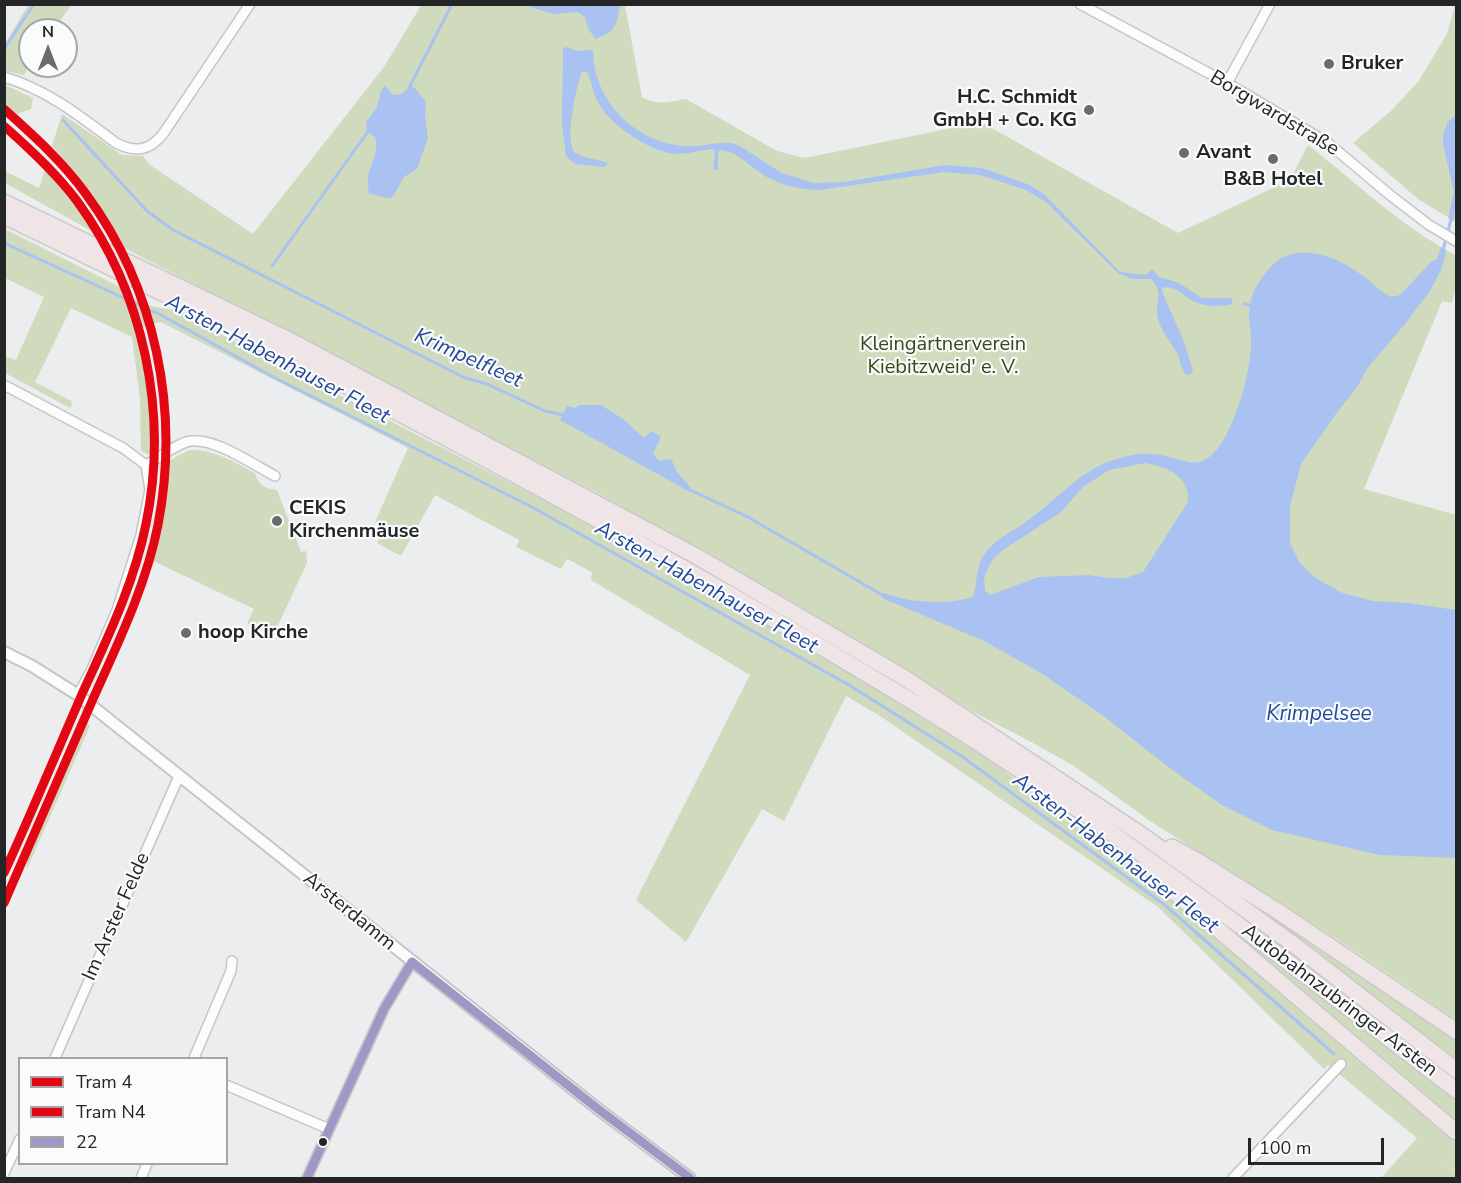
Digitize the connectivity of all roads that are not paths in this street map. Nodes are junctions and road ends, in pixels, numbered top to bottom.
1 (250, 4) edge
2 (1080, 4) edge
3 (1270, 4) edge
4 (4, 78) edge
5 (1227, 83) junction
6 (4, 194) edge
7 (4, 202) edge
8 (30, 214) junction
9 (4, 216) edge
10 (1456, 241) edge
11 (4, 385) edge
12 (146, 465) junction
13 (276, 476) dead end
14 (4, 652) edge
15 (78, 695) junction
16 (179, 776) junction
17 (1142, 835) junction
18 (1130, 845) junction
19 (232, 961) dead end
20 (412, 962) junction
21 (1456, 1031) edge
22 (56, 1057) edge
23 (195, 1057) edge
24 (1341, 1064) dead end
25 (1456, 1070) edge
26 (228, 1085) edge
27 (1456, 1090) edge
28 (329, 1129) junction
29 (1456, 1132) edge
30 (16, 1155) edge
31 (147, 1165) edge
32 (4, 1173) edge
33 (141, 1179) edge
34 (307, 1179) edge
35 (690, 1179) edge
36 (1233, 1179) edge

1 - 4 street
2 - 5 street, Borgwardstraße
3 - 5 street
5 - 10 street, Borgwardstraße
6 - 8 highway
7 - 8 highway, Autobahnzubringer Arsten
8 - 17 highway, Autobahnzubringer Arsten
9 - 18 highway, Autobahnzubringer Arsten
11 - 12 street
12 - 13 street
12 - 15 street
14 - 15 street, Arsterdamm
15 - 16 street, Arsterdamm
16 - 20 street, Arsterdamm
16 - 22 street, Im Arster Felde
17 - 21 highway
17 - 25 highway, Autobahnzubringer Arsten
18 - 27 highway, Autobahnzubringer Arsten
18 - 29 highway
19 - 23 street
20 - 28 street
20 - 35 street, Arsterdamm
24 - 36 street
26 - 28 street
28 - 34 street
30 - 32 street
31 - 33 street

